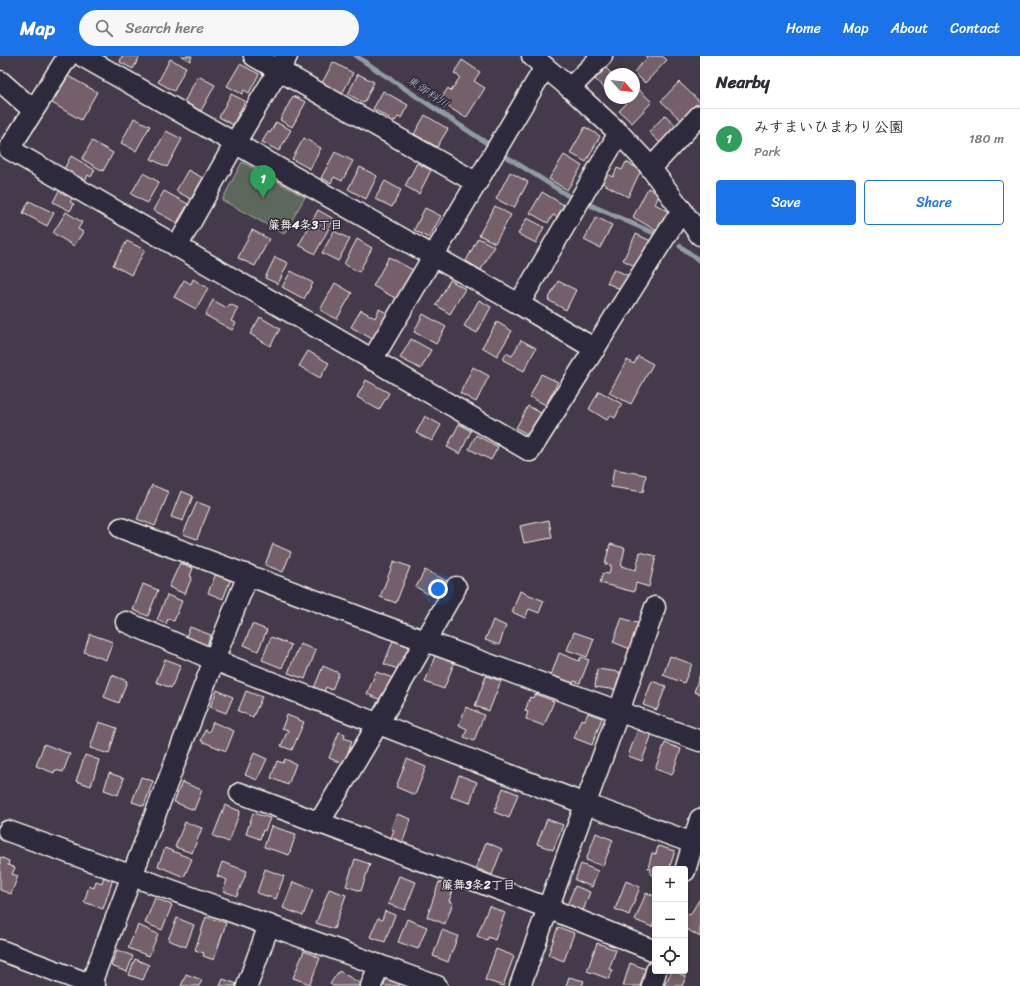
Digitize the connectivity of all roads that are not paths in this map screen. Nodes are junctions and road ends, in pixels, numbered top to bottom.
1 (68, 56) edge
2 (82, 56) edge
3 (254, 56) edge
4 (602, 56) edge
5 (539, 62) edge
6 (283, 63) edge
7 (0, 81) edge
8 (570, 88) junction
9 (33, 110) junction
10 (700, 115) edge
11 (619, 133) junction
12 (235, 143) junction
13 (651, 168) junction
14 (477, 183) junction
15 (682, 210) junction
16 (700, 235) edge
17 (177, 246) junction
18 (433, 256) junction
19 (519, 304) junction
20 (595, 349) junction
21 (372, 360) junction
22 (121, 528) dead end
23 (248, 575) junction
24 (456, 587) dead end
25 (655, 607) dead end
26 (126, 622) dead end
27 (426, 641) junction
28 (214, 660) junction
29 (619, 711) junction
30 (378, 724) junction
31 (700, 740) edge
32 (240, 793) dead end
33 (585, 804) junction
34 (700, 819) edge
35 (319, 823) junction
36 (8, 831) dead end
37 (693, 843) junction
38 (686, 866) edge
39 (131, 875) junction
40 (548, 908) junction
41 (269, 925) junction
42 (0, 950) edge
43 (652, 950) edge
44 (380, 965) junction
45 (655, 974) edge
46 (92, 985) edge
47 (247, 986) edge
48 (371, 986) edge
49 (437, 986) edge
50 (520, 986) edge
51 (652, 986) edge

1 - 9 street
2 - 12 street
3 - 6 street
4 - 8 street
5 - 8 street
5 - 14 street
6 - 12 street
6 - 14 street
7 - 9 street
8 - 11 street
9 - 17 street
10 - 13 street
11 - 13 street
11 - 19 street
12 - 17 street
12 - 18 street
13 - 15 street
14 - 18 street
15 - 16 street
15 - 20 street
17 - 21 street
18 - 19 street
18 - 21 street
19 - 20 street
20 - 21 street
22 - 23 street
23 - 27 street
23 - 28 street
24 - 27 street
25 - 29 street
26 - 28 street
27 - 29 street
27 - 30 street
28 - 30 street
28 - 39 street
29 - 31 street
29 - 33 street
30 - 33 street
30 - 35 street
32 - 35 street
33 - 37 street
33 - 40 street
34 - 37 street
35 - 40 street
36 - 39 street
37 - 38 street
39 - 41 street
39 - 46 street
40 - 43 street
40 - 50 street
41 - 44 street
41 - 47 street
42 - 46 street
44 - 48 street
44 - 49 street
45 - 51 street

